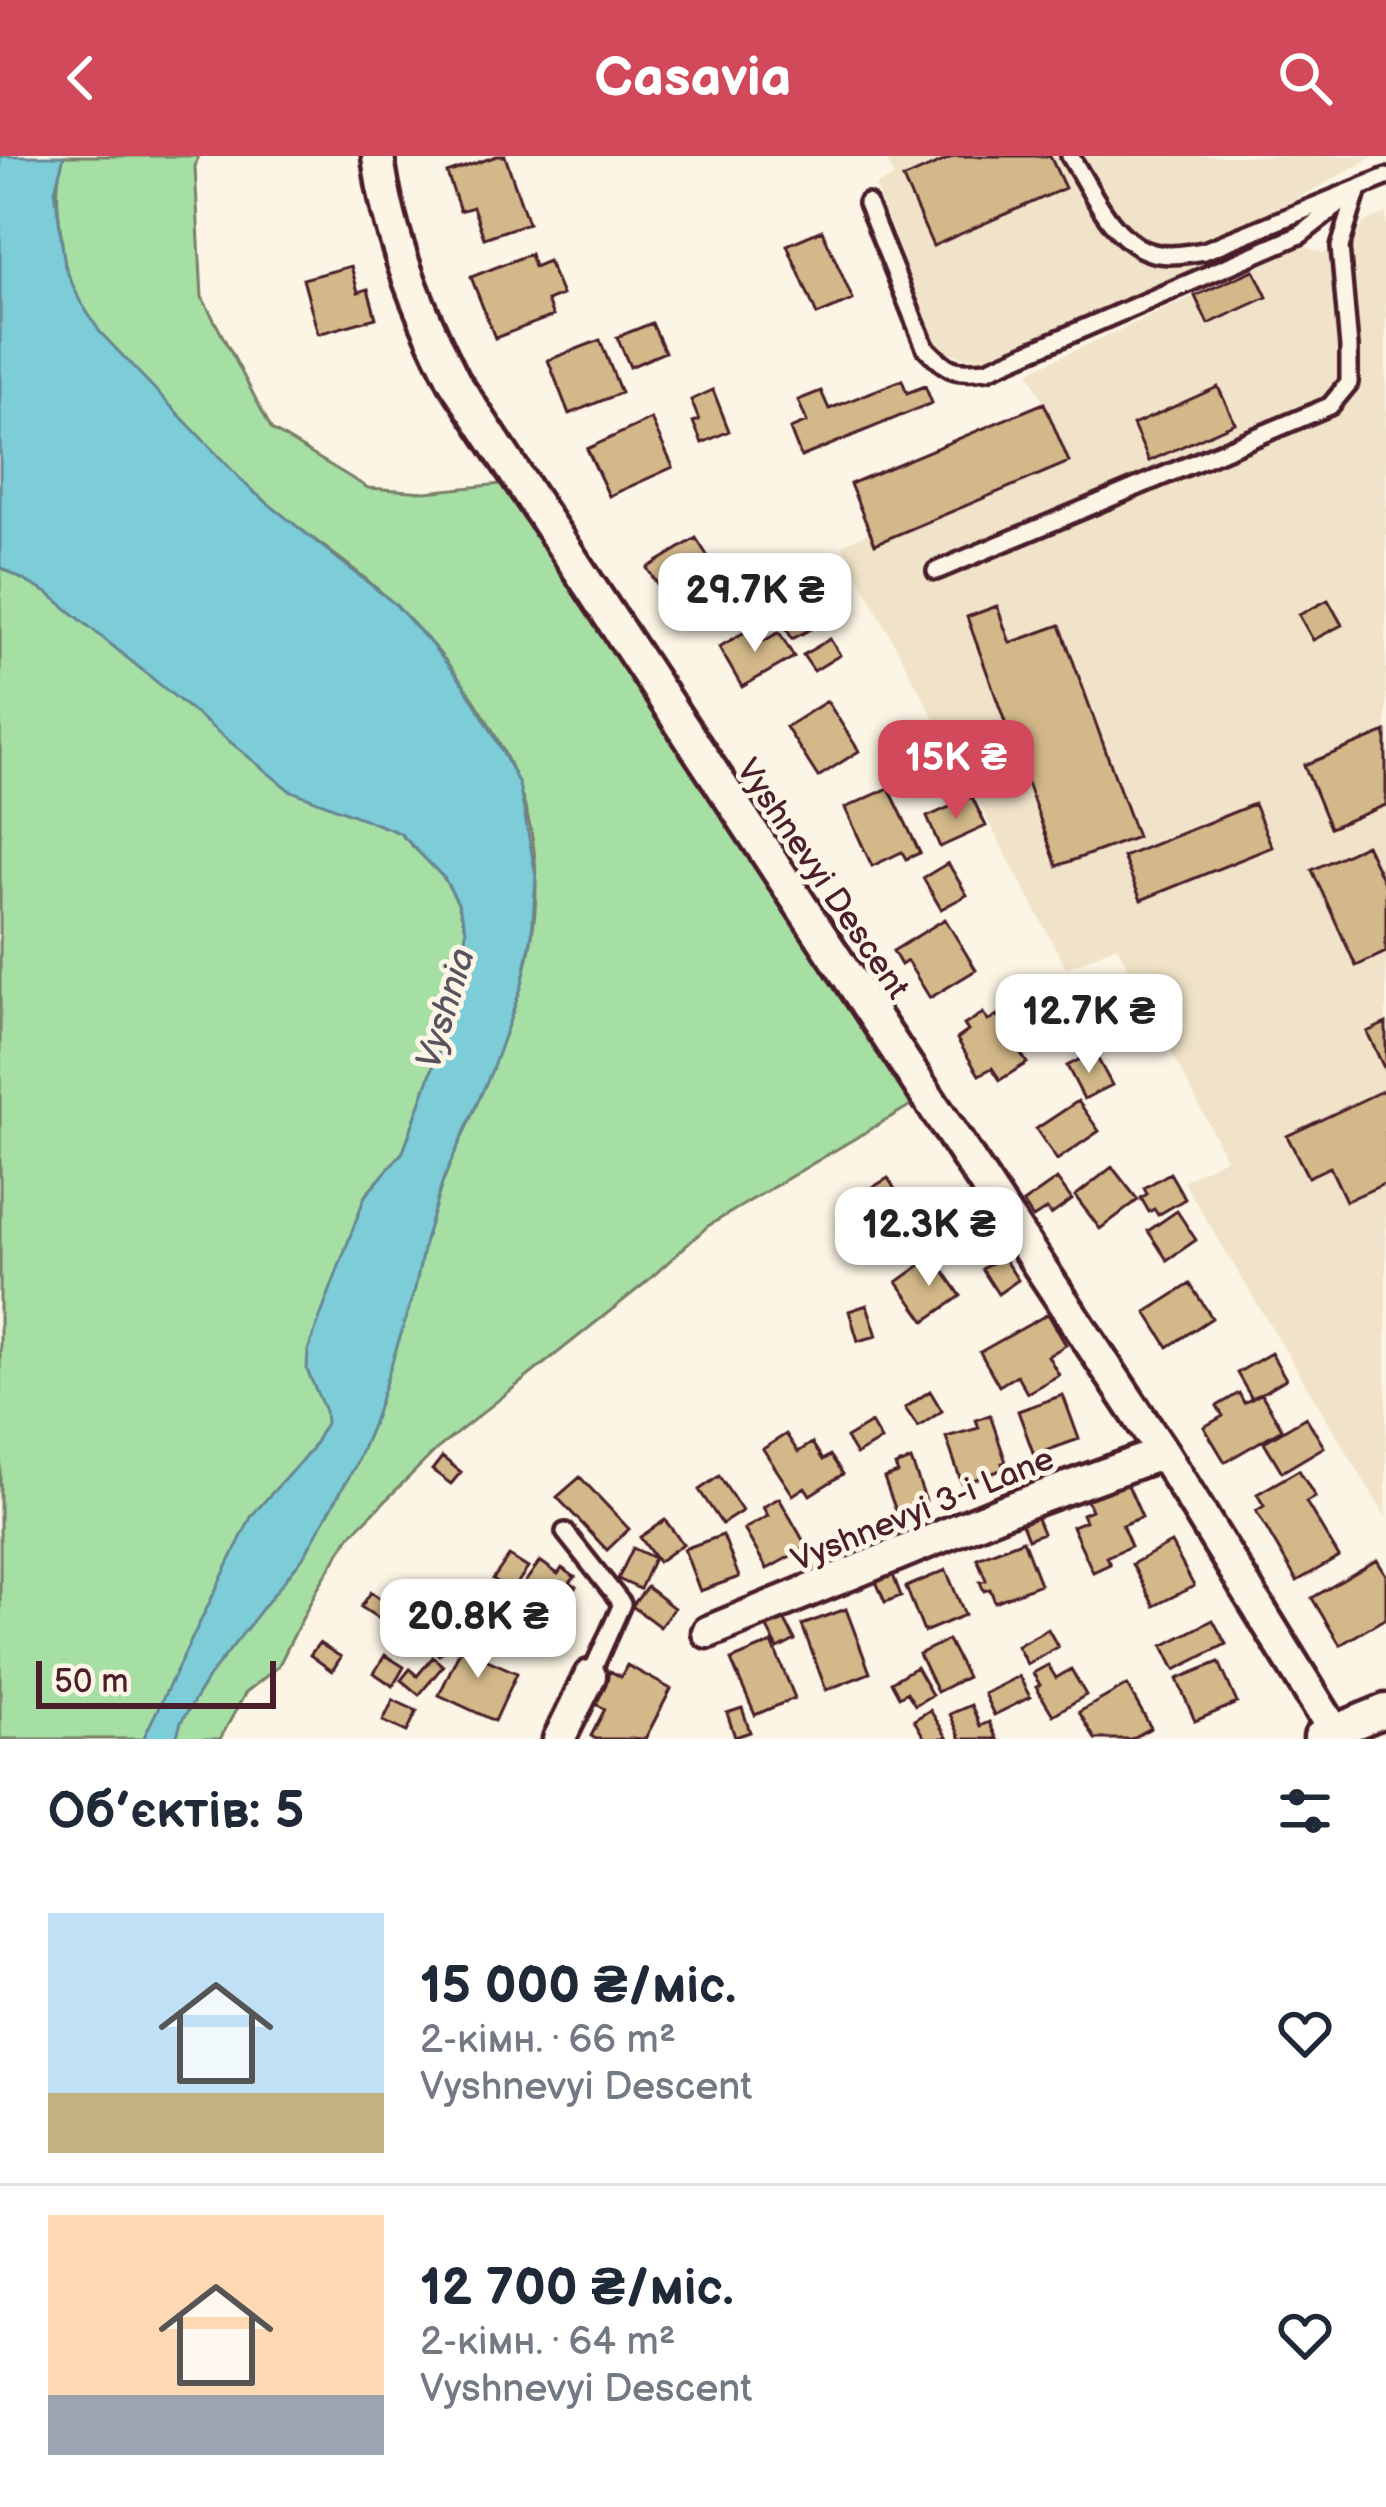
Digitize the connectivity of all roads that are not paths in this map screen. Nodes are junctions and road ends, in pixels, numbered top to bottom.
1 (378, 156) edge
2 (1070, 156) edge
3 (1386, 177) edge
4 (1358, 189) junction
5 (867, 203) dead end
6 (936, 571) dead end
7 (1163, 1454) junction
8 (565, 1532) dead end
9 (709, 1632) dead end
10 (590, 1676) joint
11 (1386, 1710) edge
12 (1330, 1736) edge
13 (559, 1739) edge

1 - 7 street, Vyshnevyi Descent
2 - 4 lane
3 - 4 lane
4 - 5 lane
4 - 6 lane
7 - 9 street, Vyshnevyi 3-i Lane
7 - 12 street, Vyshnevyi Descent
8 - 10 lane
10 - 13 street
11 - 12 street

